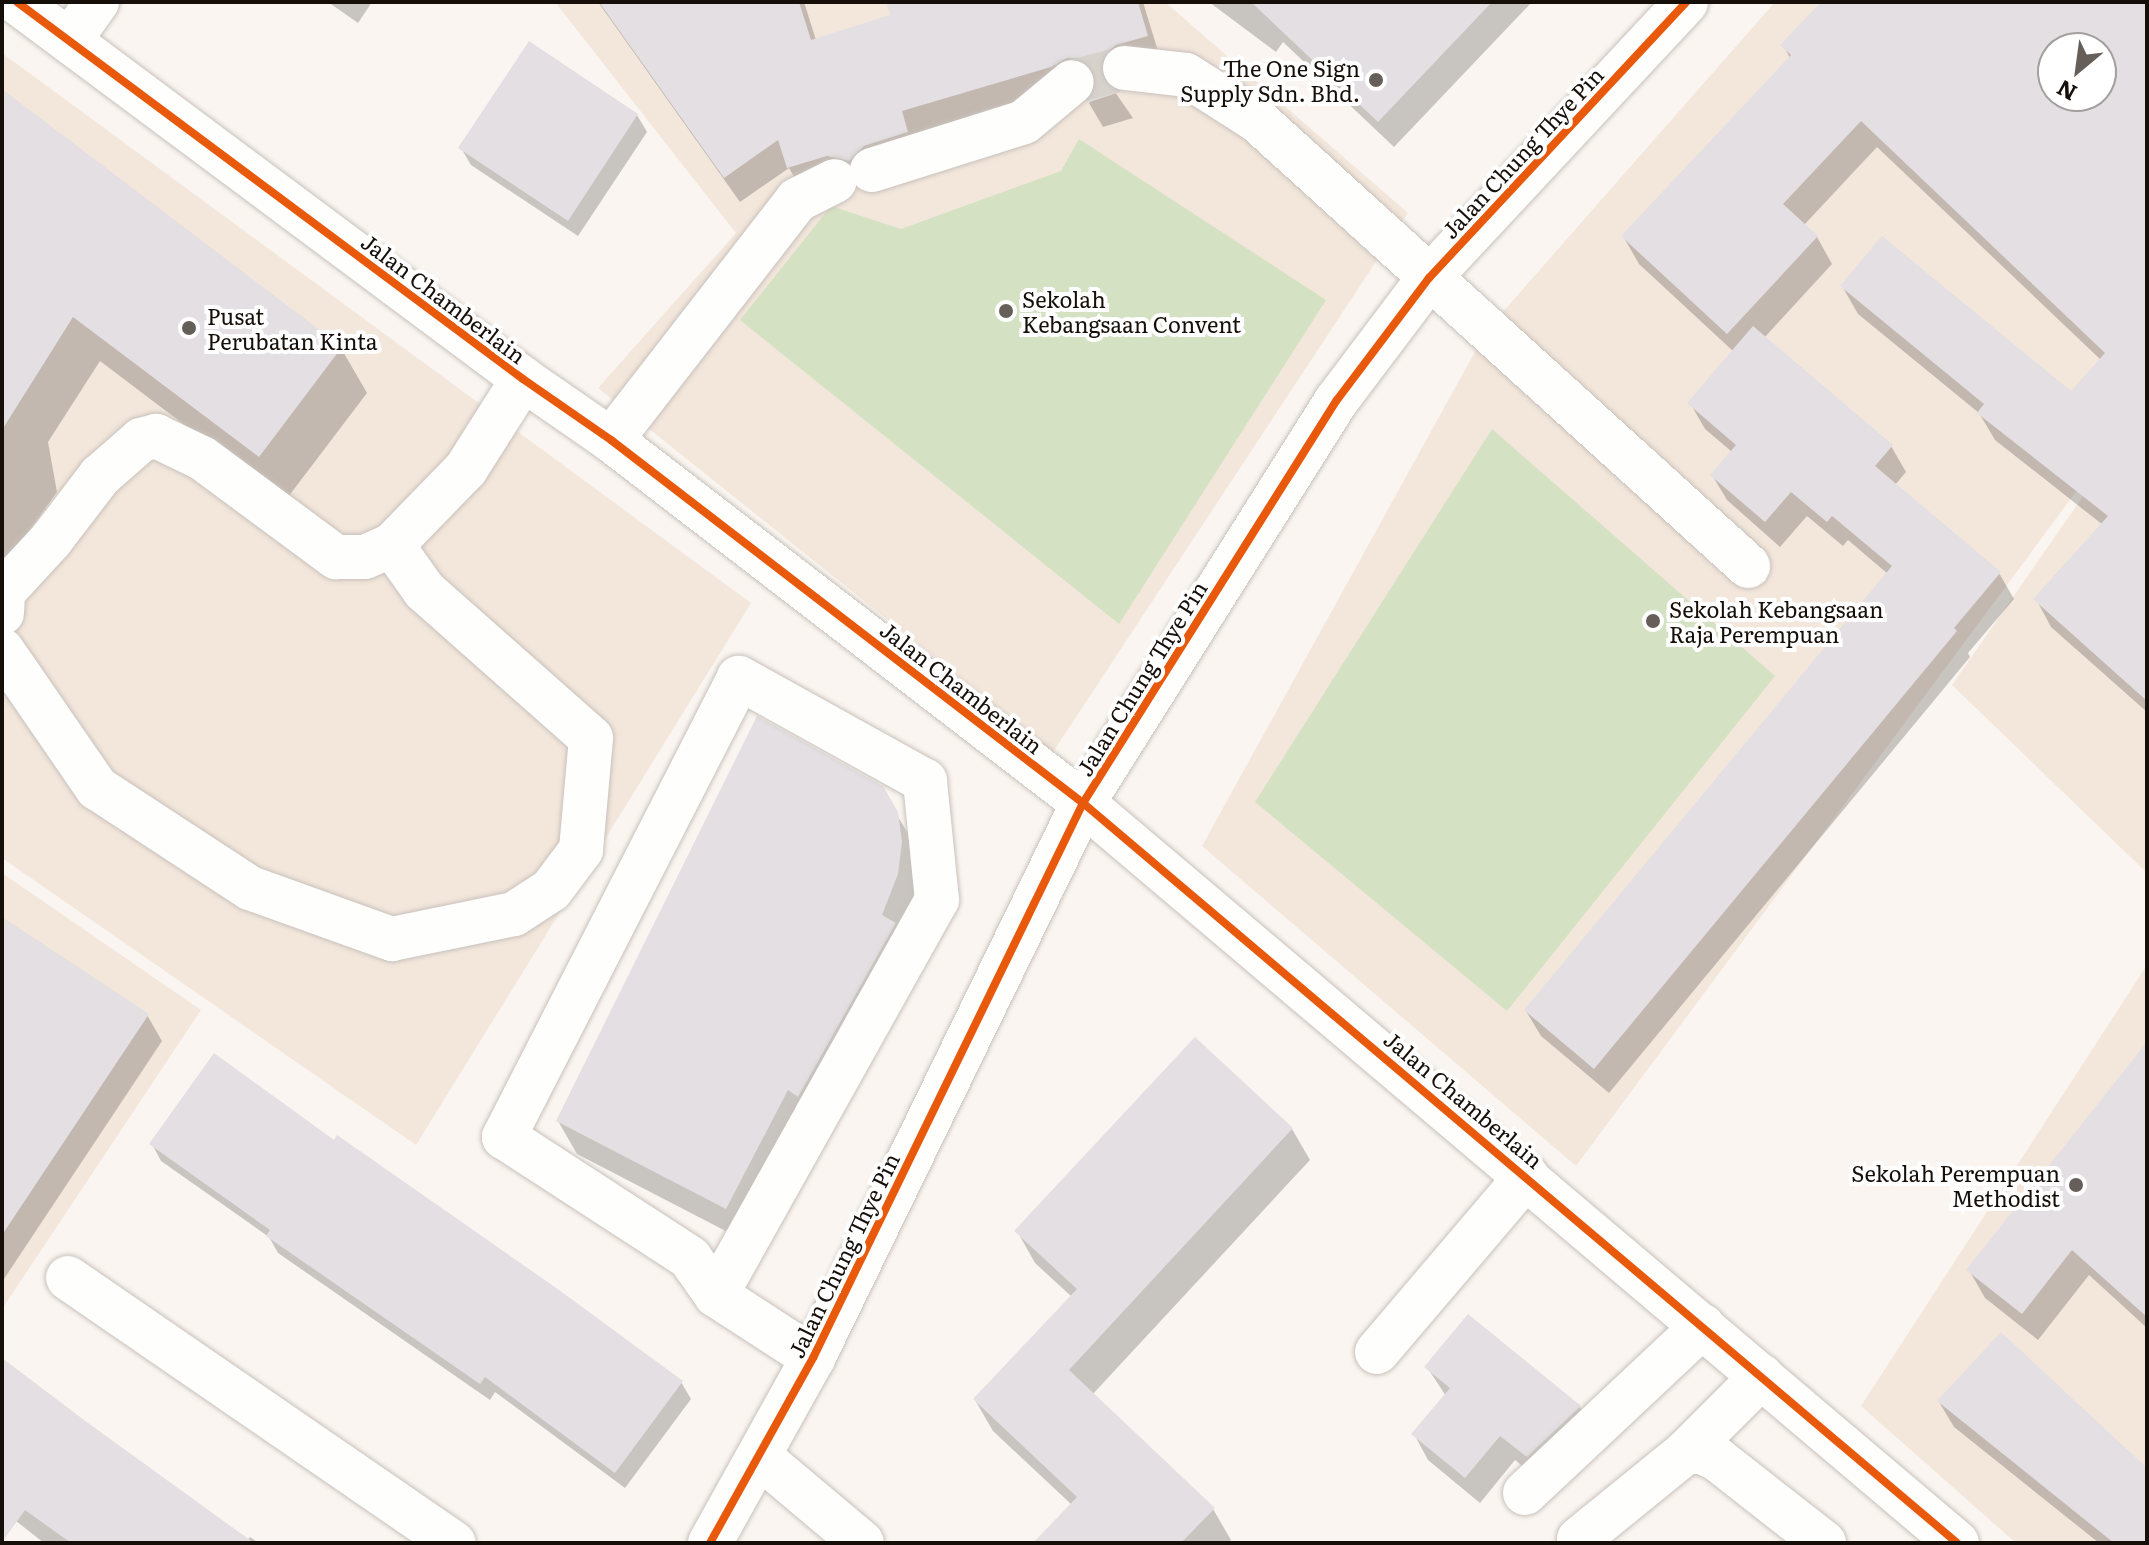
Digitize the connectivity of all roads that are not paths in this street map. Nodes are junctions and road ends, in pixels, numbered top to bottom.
1 (17, 2) edge
2 (97, 2) edge
3 (1686, 2) edge
4 (69, 41) junction
5 (1125, 68) tunnel mouth
6 (1072, 82) tunnel mouth
7 (1429, 278) junction
8 (523, 379) junction
9 (611, 440) junction
10 (392, 545) junction
11 (1748, 566) dead end
12 (2, 613) edge
13 (2, 650) edge
14 (1083, 803) junction
15 (1527, 1176) junction
16 (68, 1278) dead end
17 (716, 1295) junction
18 (1703, 1326) junction
19 (1377, 1352) dead end
20 (813, 1358) junction
21 (1762, 1376) junction
22 (1686, 1452) junction
23 (760, 1457) junction
24 (1525, 1493) dead end
25 (1579, 1539) dead end
26 (454, 1543) edge
27 (710, 1543) edge
28 (862, 1543) edge
29 (1824, 1543) edge
30 (1957, 1543) edge

1 - 4 street, Jalan Chamberlain
2 - 4 street
3 - 7 street, Jalan Chung Thye Pin
4 - 8 street, Jalan Chamberlain
5 - 7 street
6 - 9 street
7 - 11 street
7 - 14 street, Jalan Chung Thye Pin
8 - 9 street, Jalan Chamberlain
8 - 10 street
9 - 14 street, Jalan Chamberlain
10 - 12 street
10 - 13 street
14 - 15 street, Jalan Chamberlain
14 - 20 street, Jalan Chung Thye Pin
15 - 18 street, Jalan Chamberlain
15 - 19 street
16 - 26 street
17 - 17 street
17 - 20 street
18 - 21 street, Jalan Chamberlain
18 - 24 street
20 - 23 street, Jalan Chung Thye Pin
21 - 22 street
21 - 30 street, Jalan Chamberlain
22 - 25 street
22 - 29 street
23 - 27 street, Jalan Chung Thye Pin
23 - 28 street

